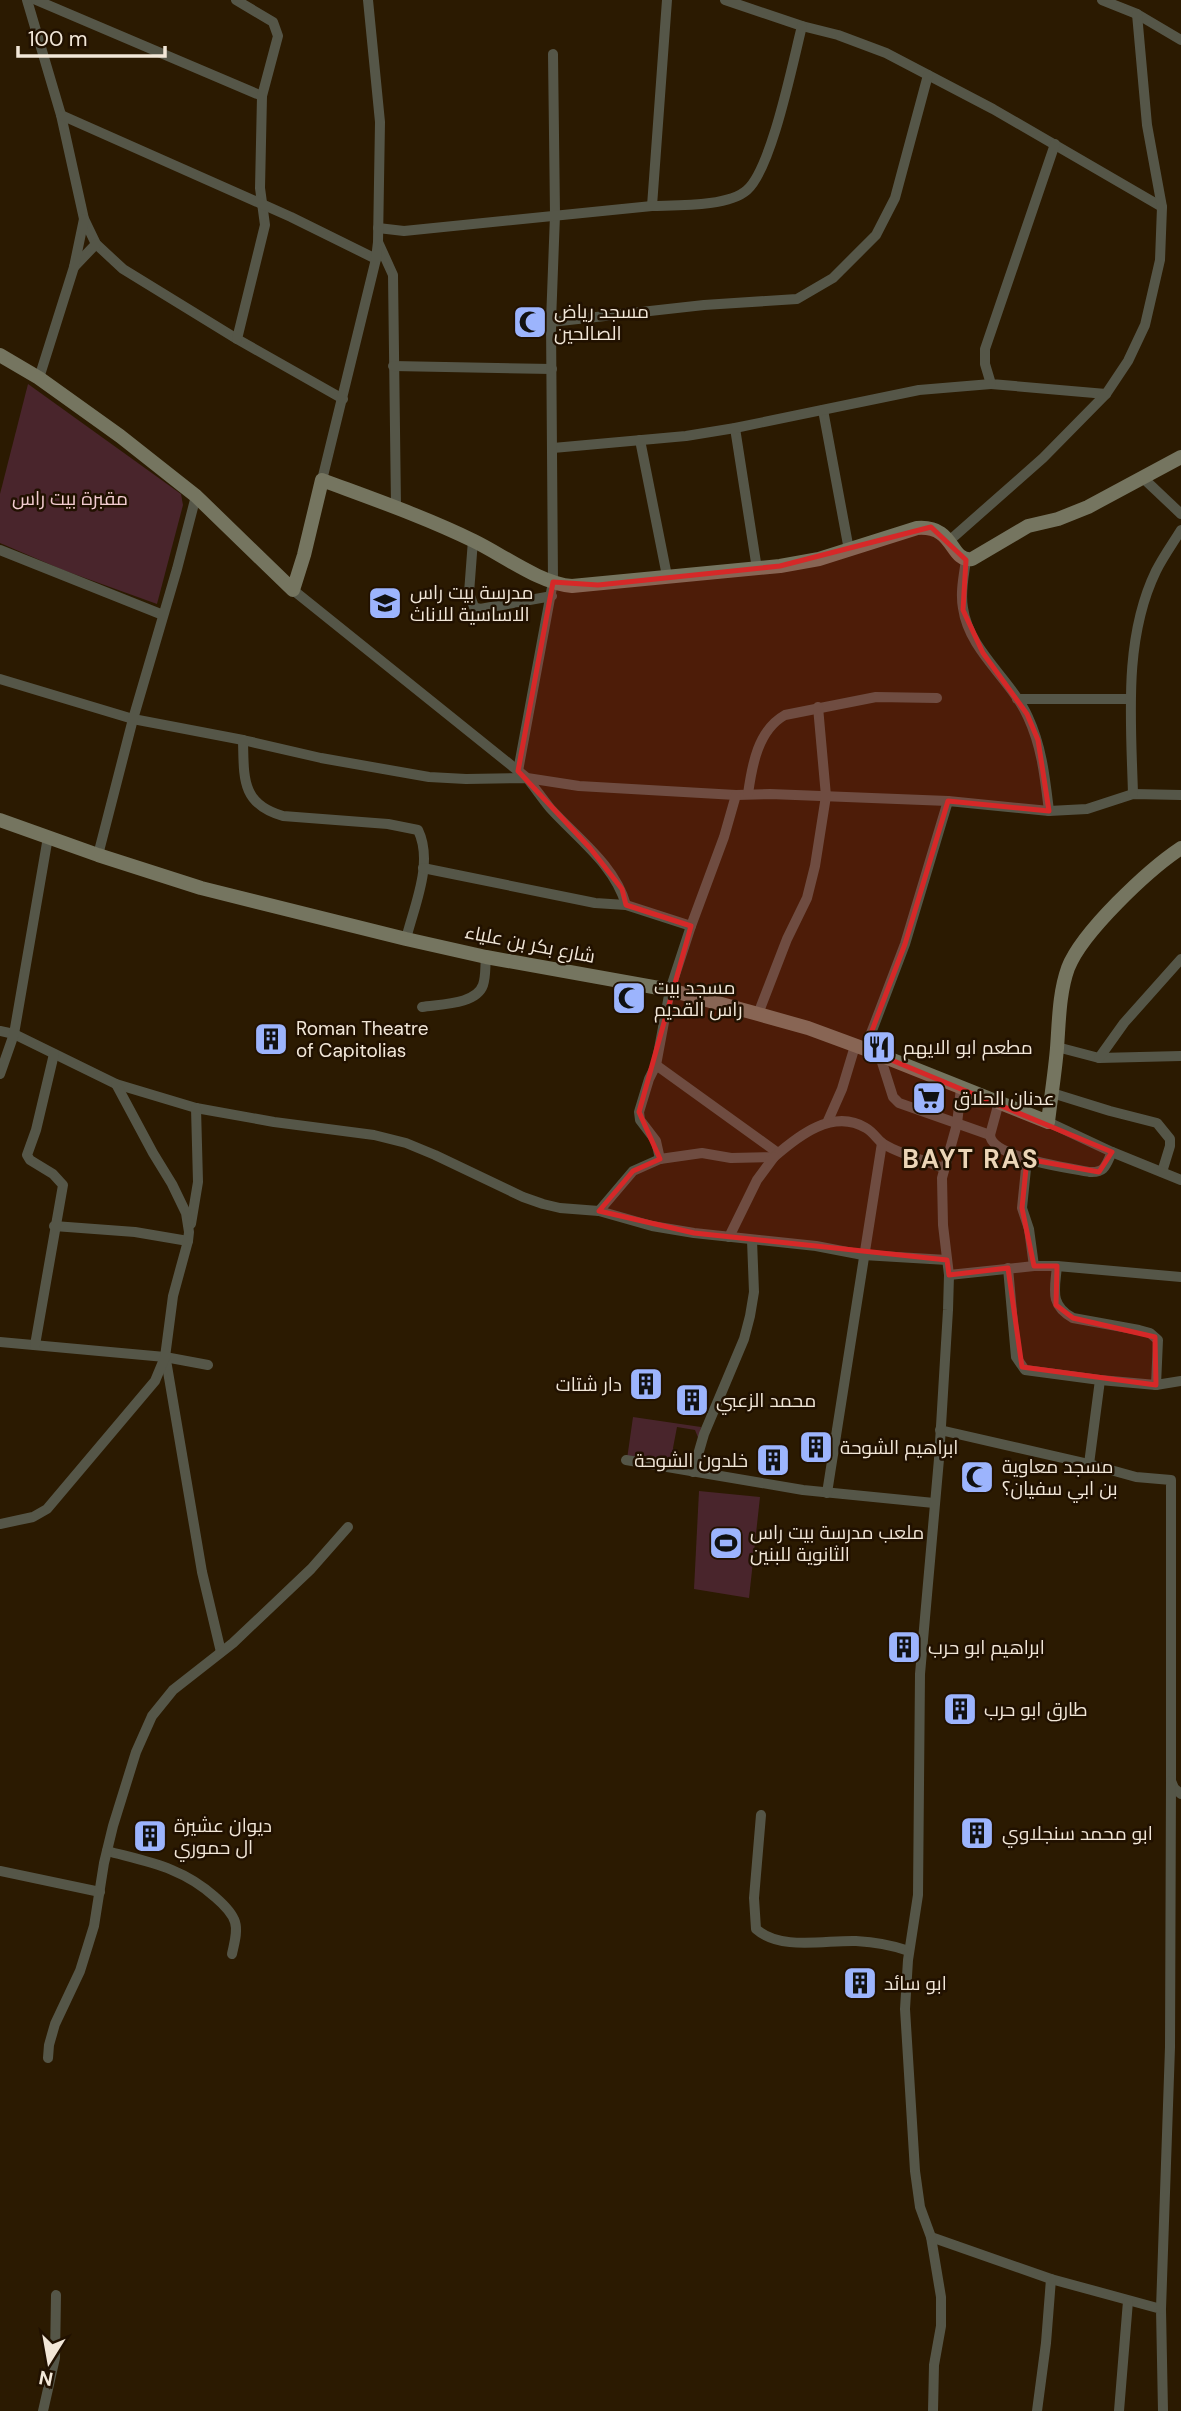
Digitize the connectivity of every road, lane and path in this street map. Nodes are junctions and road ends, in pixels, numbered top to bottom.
1 (27, 0) edge
2 (36, 0) edge
3 (236, 0) edge
4 (368, 0) edge
5 (667, 0) edge
6 (725, 0) edge
7 (1102, 0) edge
8 (1137, 14) junction
9 (802, 26) junction
10 (1181, 40) edge
11 (552, 54) dead end
12 (928, 75) junction
13 (262, 96) junction
14 (61, 115) junction
15 (1055, 144) junction
16 (262, 205) junction
17 (652, 206) junction
18 (1162, 207) junction
19 (555, 215) junction
20 (84, 219) junction
21 (378, 228) junction
22 (378, 242) junction
23 (96, 244) junction
24 (376, 259) junction
25 (74, 267) junction
26 (551, 321) junction
27 (237, 339) junction
28 (1, 359) edge
29 (393, 366) junction
30 (552, 369) junction
31 (39, 378) junction
32 (991, 384) junction
33 (1106, 394) junction
34 (343, 399) junction
35 (823, 410) junction
36 (735, 428) junction
37 (640, 440) junction
38 (553, 448) junction
39 (1181, 457) edge
40 (1143, 478) junction
41 (322, 480) junction
42 (196, 496) junction
43 (397, 507) junction
44 (1181, 514) edge
45 (1181, 530) edge
46 (472, 540) junction
47 (949, 541) junction
48 (0, 550) edge
49 (849, 550) junction
50 (966, 559) junction
51 (757, 569) junction
52 (667, 576) junction
53 (553, 589) junction
54 (293, 590) junction
55 (163, 615) junction
56 (0, 679) edge
57 (937, 698) dead end
58 (1017, 699) junction
59 (1130, 699) junction
60 (818, 707) junction
61 (133, 719) junction
62 (243, 740) junction
63 (522, 775) junction
64 (748, 794) junction
65 (1133, 794) junction
66 (736, 795) junction
67 (1181, 795) edge
68 (826, 796) junction
69 (948, 801) junction
70 (1049, 811) junction
71 (0, 820) edge
72 (48, 837) junction
73 (1181, 848) edge
74 (98, 855) junction
75 (424, 868) junction
76 (626, 905) junction
77 (691, 926) junction
78 (407, 939) junction
79 (486, 957) junction
80 (1181, 959) edge
81 (670, 990) junction
82 (422, 1007) dead end
83 (758, 1014) junction
84 (0, 1031) edge
85 (13, 1034) junction
86 (1057, 1047) junction
87 (860, 1048) junction
88 (54, 1054) junction
89 (880, 1056) junction
90 (1181, 1056) edge
91 (1099, 1058) junction
92 (656, 1065) junction
93 (0, 1074) edge
94 (116, 1084) junction
95 (961, 1087) junction
96 (1052, 1093) junction
97 (999, 1102) junction
98 (196, 1108) junction
99 (1048, 1122) junction
100 (827, 1123) junction
101 (957, 1124) junction
102 (990, 1135) junction
103 (882, 1143) junction
104 (1112, 1152) junction
105 (776, 1155) junction
106 (660, 1159) junction
107 (1027, 1159) junction
108 (943, 1168) junction
109 (1162, 1172) junction
110 (1181, 1180) edge
111 (599, 1211) junction
112 (54, 1226) junction
113 (189, 1237) junction
114 (729, 1237) junction
115 (752, 1240) junction
116 (863, 1255) junction
117 (947, 1260) junction
118 (1034, 1266) junction
119 (1057, 1266) junction
120 (1008, 1268) junction
121 (949, 1275) junction
122 (1181, 1277) edge
123 (0, 1342) edge
124 (35, 1345) junction
125 (165, 1357) junction
126 (208, 1365) dead end
127 (1100, 1380) junction
128 (1181, 1381) edge
129 (1156, 1385) junction
130 (940, 1430) junction
131 (626, 1460) dead end
132 (1089, 1464) junction
133 (693, 1472) junction
134 (1176, 1479) edge
135 (827, 1493) junction
136 (934, 1503) junction
137 (0, 1524) edge
138 (348, 1527) dead end
139 (220, 1652) junction
140 (1171, 1782) junction
141 (1181, 1794) edge
142 (761, 1815) dead end
143 (107, 1851) junction
144 (0, 1871) edge
145 (100, 1892) junction
146 (909, 1951) junction
147 (232, 1954) dead end
148 (48, 2059) dead end
149 (931, 2237) junction
150 (1051, 2279) junction
151 (56, 2295) dead end
152 (1128, 2301) junction
153 (1161, 2309) junction
154 (43, 2411) edge
155 (933, 2411) edge
156 (1037, 2411) edge
157 (1119, 2411) edge
158 (1163, 2411) edge

1 - 14 street
2 - 13 street
3 - 13 street
4 - 21 street
5 - 17 street
6 - 9 street
7 - 8 street
8 - 10 street
8 - 18 street
9 - 12 street
9 - 17 street
11 - 19 street
12 - 15 street
12 - 26 street
13 - 16 street
14 - 16 street
14 - 20 street
15 - 18 street
15 - 32 street
16 - 24 street
16 - 27 street
17 - 19 street
18 - 33 street
19 - 21 street
19 - 26 street
20 - 23 street
20 - 25 street
21 - 22 street
22 - 24 street
22 - 29 street
23 - 25 street
23 - 27 street
24 - 34 street
25 - 31 street
26 - 30 street
27 - 34 street
28 - 31 street
29 - 30 street
29 - 43 street
30 - 38 street
31 - 42 street
32 - 33 street
32 - 35 street
33 - 47 street
34 - 41 street
35 - 36 street
35 - 49 street
36 - 37 street
36 - 51 street
37 - 38 street
37 - 52 street
38 - 53 street
39 - 40 street
40 - 44 street
40 - 50 street
41 - 43 street
41 - 54 street
42 - 54 street
42 - 55 street
43 - 46 street
45 - 59 street
46 - 53 street
46 - 53 street
47 - 49 street
47 - 50 street
48 - 55 street
49 - 51 street
50 - 58 street
51 - 52 street
52 - 53 street
53 - 63 street
54 - 63 street
55 - 61 street
56 - 61 street
57 - 60 street
58 - 59 street
58 - 70 street
59 - 65 street
60 - 64 street
60 - 68 street
61 - 62 street
61 - 74 street
62 - 63 street
62 - 75 street
63 - 66 street
63 - 76 street
64 - 66 street
64 - 68 street
65 - 67 street
65 - 70 street
66 - 77 street
68 - 69 street
68 - 83 street
69 - 70 street
69 - 87 street
71 - 72 street, شارع بكر بن علياء
72 - 74 street, شارع بكر بن علياء
72 - 85 street
73 - 86 street
74 - 78 street, شارع بكر بن علياء
75 - 76 street
75 - 78 street
76 - 77 street
77 - 81 street
78 - 79 street, شارع بكر بن علياء
79 - 81 street, شارع بكر بن علياء
79 - 82 street
80 - 91 street
81 - 83 street, شارع بكر بن علياء
81 - 92 street
83 - 87 street, شارع بكر بن علياء
84 - 85 street
85 - 88 street
85 - 93 street
86 - 91 street
86 - 96 street
87 - 89 street, شارع بكر بن علياء
87 - 100 street
88 - 94 street
88 - 112 street
89 - 95 street, شارع بكر بن علياء
89 - 101 street
90 - 91 street
92 - 105 street
92 - 106 street
94 - 98 street
94 - 113 street
95 - 97 street, شارع بكر بن علياء
95 - 101 street
96 - 99 street
96 - 109 street
97 - 99 street, شارع بكر بن علياء
97 - 102 street
98 - 111 street
98 - 113 street
99 - 104 street
100 - 103 street
100 - 105 street
101 - 102 street
101 - 108 street
102 - 107 street
103 - 108 street
103 - 116 street
104 - 107 street
104 - 109 street
105 - 106 street
105 - 114 street
106 - 111 street
107 - 118 street
108 - 117 street
109 - 110 street
111 - 114 street
112 - 113 street
112 - 124 street
113 - 125 street
114 - 115 street
115 - 116 street
115 - 133 street
116 - 117 street
116 - 135 street
117 - 121 street
118 - 119 street
118 - 120 street
119 - 122 street
119 - 129 street
120 - 121 street
120 - 127 street
121 - 130 street
123 - 124 street
124 - 125 street
125 - 126 street
125 - 137 street
125 - 139 street
127 - 129 street
127 - 132 street
128 - 129 street
130 - 132 street
130 - 136 street
131 - 133 street
132 - 134 street
133 - 135 street
134 - 140 street
135 - 136 street
136 - 146 street
138 - 139 street
139 - 143 street
140 - 141 street
140 - 153 street
142 - 146 street
143 - 145 street
143 - 147 street
144 - 145 street
145 - 148 street
146 - 149 street
149 - 150 street
149 - 155 street
150 - 152 street
150 - 156 street
151 - 154 street
152 - 153 street
152 - 157 street
153 - 158 street

